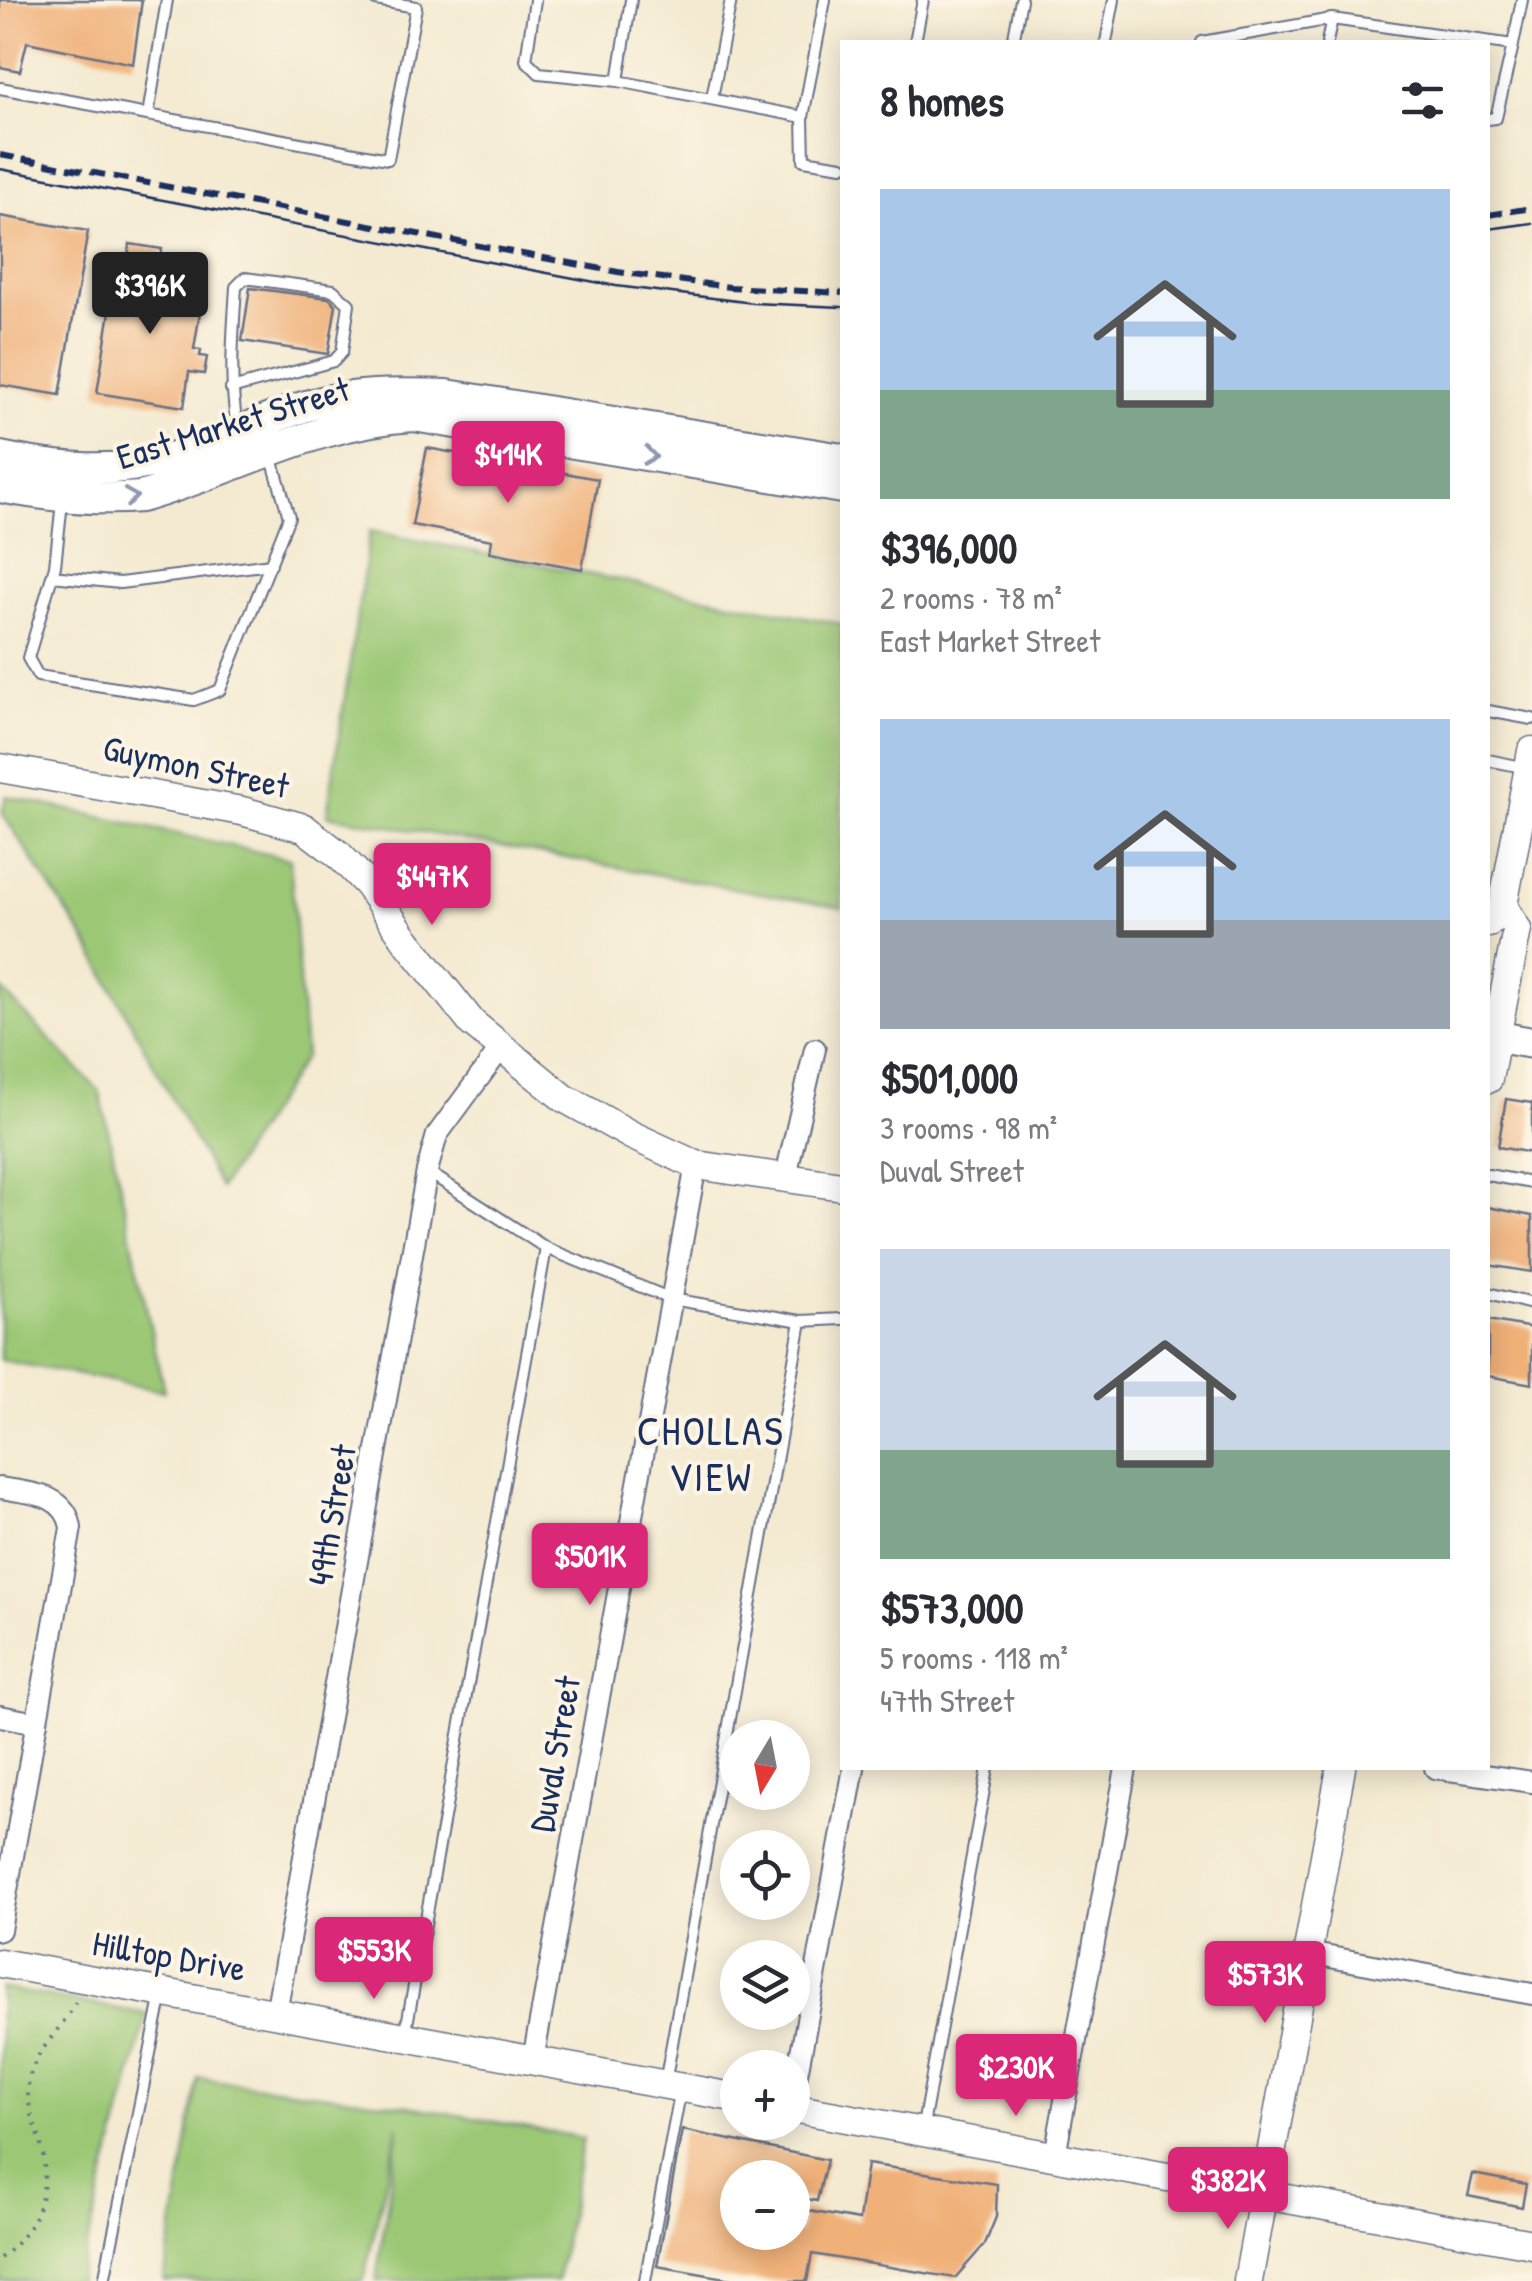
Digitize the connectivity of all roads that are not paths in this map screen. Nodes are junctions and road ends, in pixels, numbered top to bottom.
1 (168, 0) edge
2 (376, 0) edge
3 (535, 0) edge
4 (631, 0) edge
5 (731, 0) edge
6 (825, 0) edge
7 (923, 0) edge
8 (1020, 0) edge
9 (1114, 0) edge
10 (1522, 0) edge
11 (1332, 19) junction
12 (916, 40) edge
13 (1013, 40) edge
14 (1106, 40) edge
15 (1213, 40) edge
16 (1327, 40) edge
17 (1473, 40) edge
18 (1490, 43) edge
19 (1513, 46) junction
20 (618, 81) junction
21 (0, 88) edge
22 (712, 98) junction
23 (148, 115) junction
24 (803, 117) junction
25 (1490, 120) edge
26 (840, 166) edge
27 (230, 389) junction
28 (238, 434) junction
29 (270, 449) junction
30 (0, 457) edge
31 (840, 459) edge
32 (0, 487) edge
33 (840, 488) edge
34 (62, 497) junction
35 (270, 564) junction
36 (52, 576) junction
37 (1490, 711) edge
38 (1532, 719) edge
39 (1490, 760) edge
40 (1530, 760) edge
41 (0, 768) edge
42 (1495, 914) edge
43 (1492, 1036) edge
44 (1532, 1043) edge
45 (502, 1048) junction
46 (815, 1049) dead end
47 (696, 1165) junction
48 (427, 1171) junction
49 (1490, 1175) edge
50 (785, 1180) junction
51 (1532, 1183) edge
52 (840, 1186) edge
53 (546, 1248) junction
54 (1490, 1294) edge
55 (672, 1300) junction
56 (1532, 1304) edge
57 (840, 1319) edge
58 (801, 1321) junction
59 (0, 1488) edge
60 (0, 1716) edge
61 (37, 1723) junction
62 (854, 1770) edge
63 (988, 1770) edge
64 (1126, 1770) edge
65 (1341, 1770) edge
66 (1449, 1770) edge
67 (1532, 1782) edge
68 (0, 1930) edge
69 (1308, 1953) junction
70 (0, 1963) edge
71 (162, 1993) junction
72 (1532, 1994) edge
73 (276, 2014) junction
74 (404, 2037) junction
75 (802, 2050) edge
76 (532, 2060) junction
77 (673, 2086) junction
78 (720, 2095) edge
79 (810, 2108) edge
80 (922, 2131) junction
81 (1055, 2156) junction
82 (1264, 2194) junction
83 (1532, 2244) edge
84 (104, 2281) edge
85 (645, 2281) edge
86 (1248, 2281) edge

1 - 23 lane
2 - 23 lane
3 - 20 lane
4 - 20 lane
5 - 22 lane
6 - 24 lane
7 - 12 lane
8 - 13 lane
9 - 14 lane
10 - 19 lane
11 - 15 lane
11 - 16 lane
11 - 17 lane
18 - 19 lane
19 - 25 lane
20 - 22 lane
21 - 23 lane
22 - 24 lane
24 - 26 lane
27 - 27 lane
27 - 28 lane
28 - 30 main road, East Market Street
28 - 31 main road, East Market Street
29 -> 33 main road, East Market Street
34 -> 29 main road, East Market Street
29 - 35 lane
32 - 34 main road, East Market Street
34 - 36 lane
35 - 36 lane
35 - 36 lane
37 - 38 lane
39 - 40 lane
40 - 42 street
41 - 45 street, Guymon Street
42 - 43 street
43 - 44 main road
45 - 47 street, Guymon Street
45 - 48 street, 49th Street
46 - 50 street
47 - 50 street, Guymon Street
47 - 55 street, Duval Street
48 - 53 lane
48 - 73 street, 49th Street
49 - 51 lane
50 - 52 street, Guymon Street
53 - 55 lane
53 - 74 lane
54 - 56 lane
55 - 58 lane
55 - 76 street, Duval Street
57 - 58 lane
58 - 77 lane
59 - 61 street
60 - 61 street
61 - 68 street
62 - 75 street
63 - 80 lane
64 - 81 street
65 - 69 street
66 - 67 street
69 - 72 street
69 - 82 street
70 - 71 street, Hilltop Drive
71 - 73 street, Hilltop Drive
71 - 84 lane
73 - 74 street, Hilltop Drive
74 - 76 street, Hilltop Drive
76 - 77 street, Hilltop Drive
77 - 78 street, Hilltop Drive
77 - 85 lane
79 - 80 street
80 - 81 street
81 - 82 street
82 - 83 street
82 - 86 street

